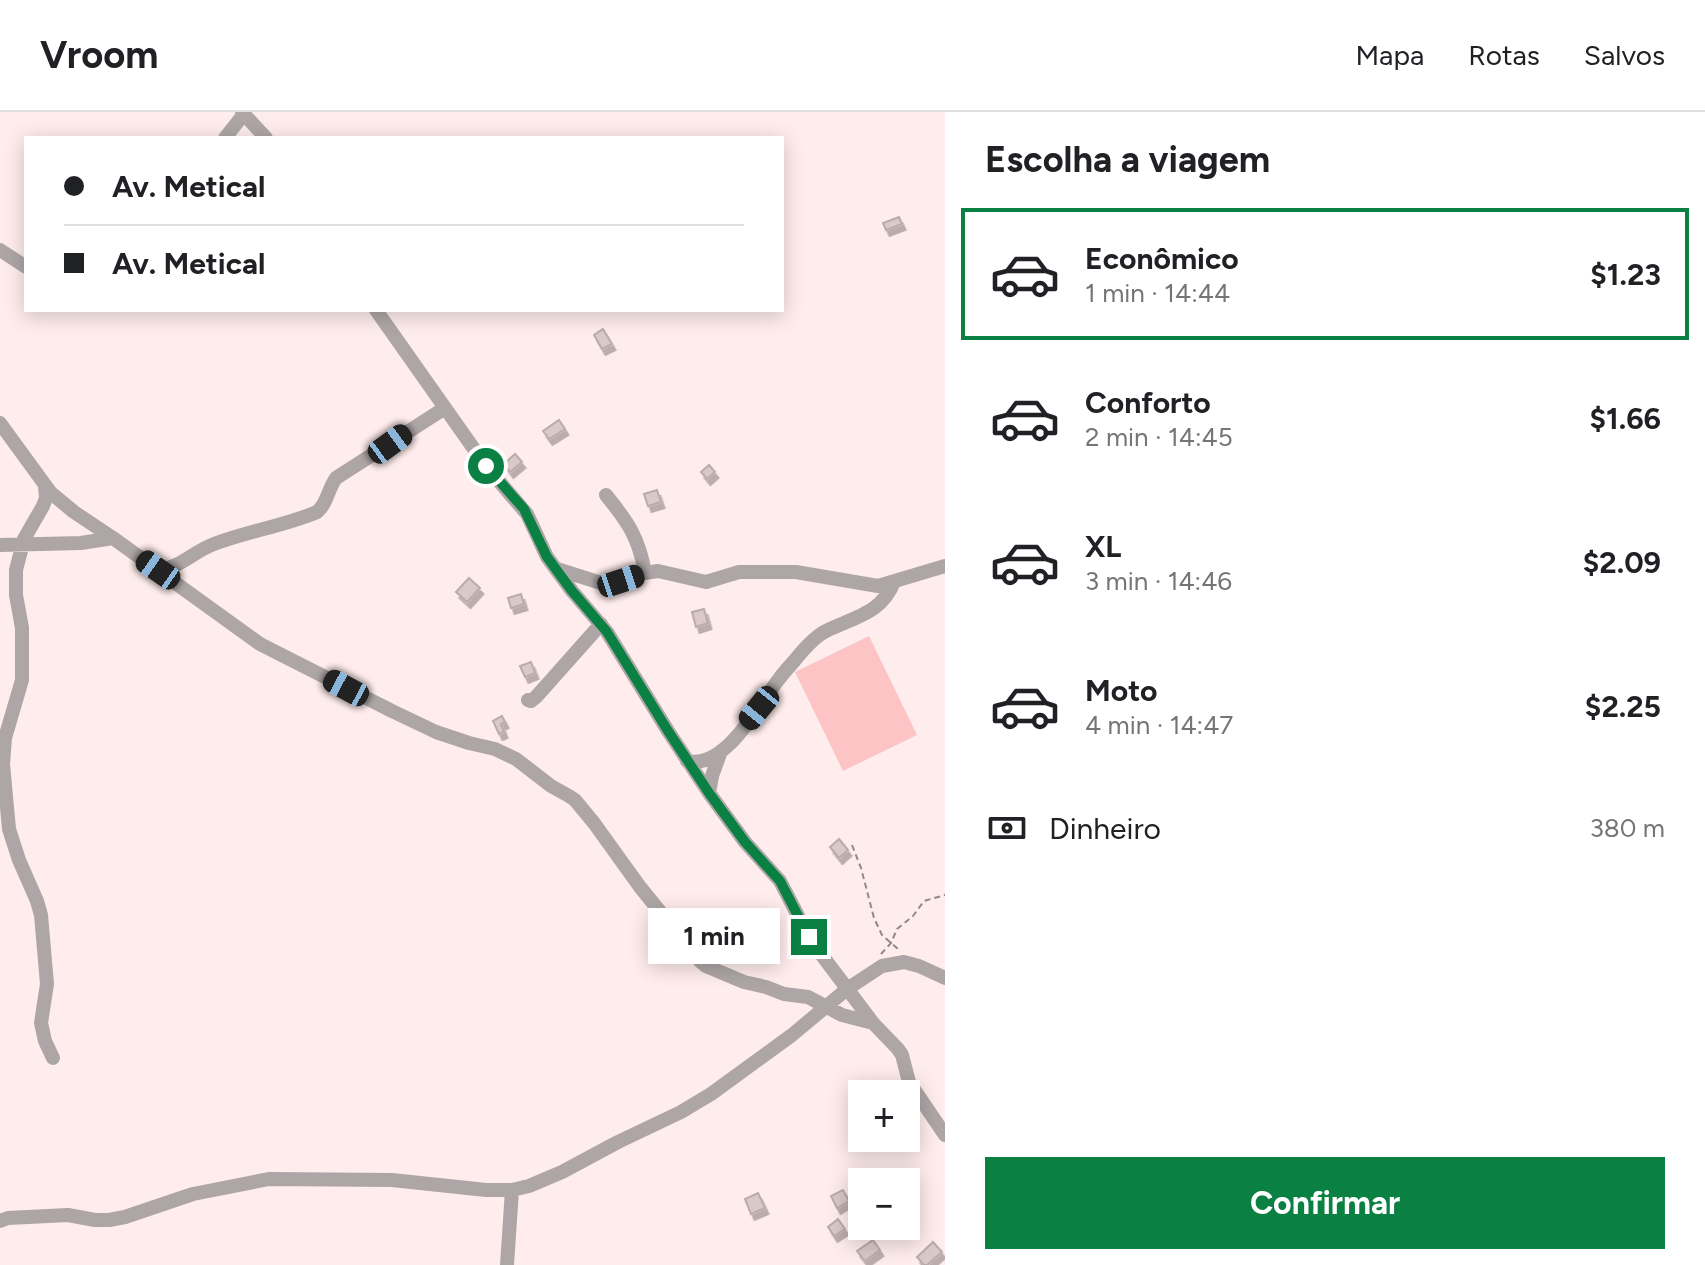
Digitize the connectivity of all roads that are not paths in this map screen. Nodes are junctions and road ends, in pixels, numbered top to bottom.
1 (243, 113) edge
2 (226, 136) edge
3 (264, 136) edge
4 (0, 250) edge
5 (24, 266) edge
6 (377, 312) edge
7 (445, 408) junction
8 (0, 423) edge
9 (45, 486) junction
10 (606, 495) dead end
11 (113, 538) junction
12 (22, 543) junction
13 (0, 545) edge
14 (945, 566) edge
15 (556, 569) junction
16 (158, 570) junction
17 (645, 573) junction
18 (894, 582) junction
19 (596, 586) junction
20 (581, 602) junction
21 (601, 624) junction
22 (528, 700) dead end
23 (721, 751) junction
24 (687, 761) junction
25 (709, 793) junction
26 (945, 978) edge
27 (847, 989) junction
28 (827, 1006) junction
29 (873, 1023) junction
30 (53, 1058) dead end
31 (945, 1135) edge
32 (512, 1190) junction
33 (0, 1221) edge
34 (507, 1265) edge

1 - 2 street
1 - 3 street
4 - 5 street
6 - 7 street
7 - 15 street
7 - 16 street
8 - 9 street
9 - 11 street
9 - 12 street
10 - 17 street
11 - 12 street
11 - 16 street
12 - 13 street
12 - 30 street
14 - 18 street
15 - 19 street
15 - 20 street
16 - 28 street
17 - 18 street
17 - 19 street
18 - 23 street
19 - 20 street
20 - 21 street
21 - 22 street
21 - 24 street
23 - 24 street
23 - 25 street
24 - 25 street
25 - 27 street
26 - 27 street
27 - 28 street
27 - 29 street
28 - 29 street
28 - 32 street
29 - 31 street
32 - 33 street
32 - 34 street

